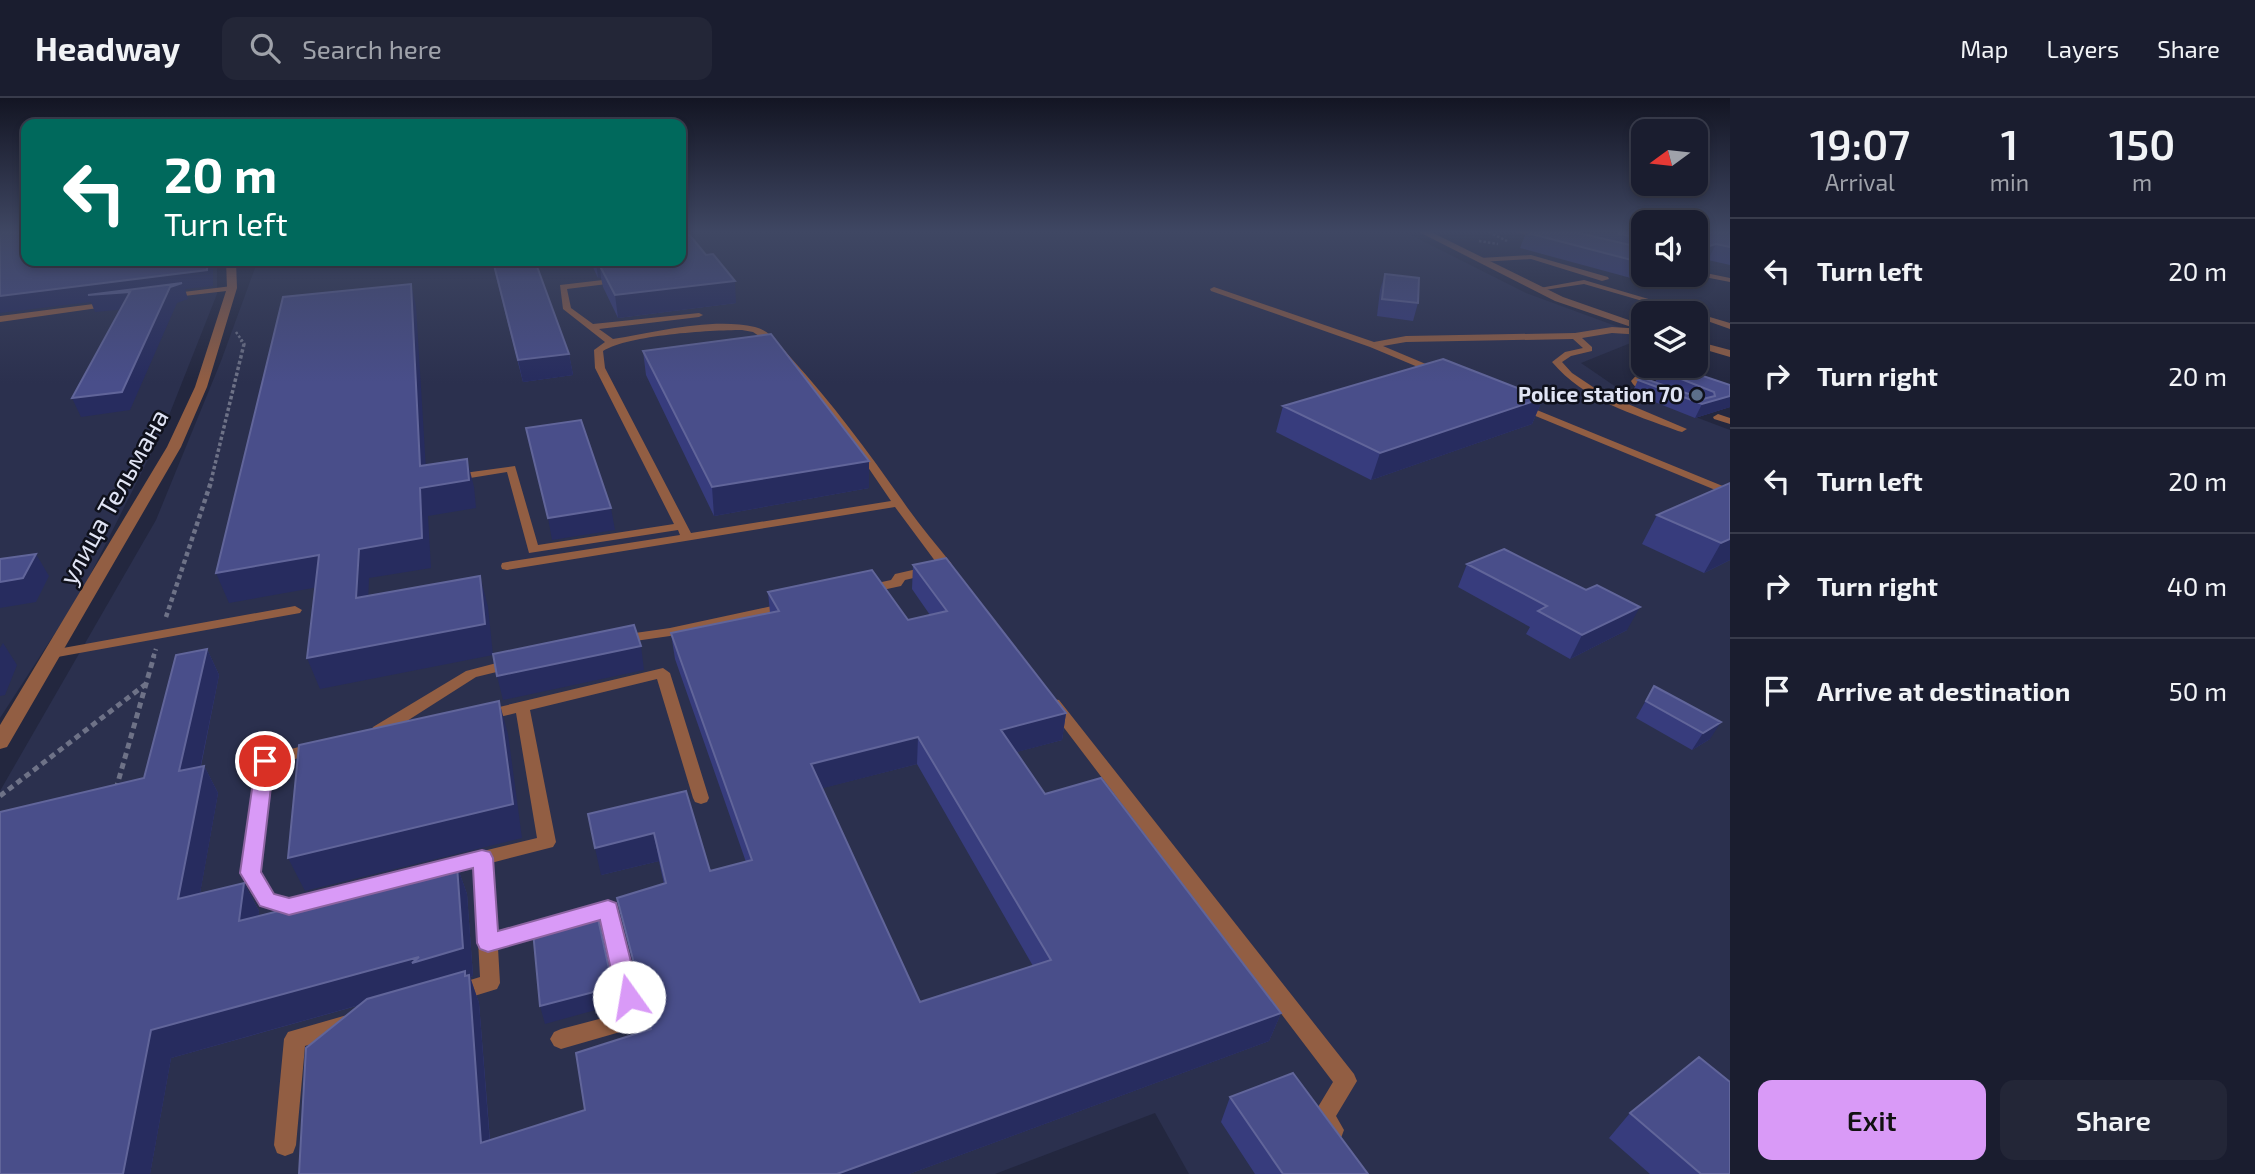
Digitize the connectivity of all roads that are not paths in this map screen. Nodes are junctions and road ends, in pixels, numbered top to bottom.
1 (232, 282) edge
2 (601, 282) edge
3 (1524, 282) edge
4 (1583, 282) edge
5 (1584, 282) edge
6 (1602, 282) edge
7 (1597, 285) junction
8 (232, 288) junction
9 (1214, 289) dead end
10 (1538, 289) junction
11 (160, 297) edge
12 (1651, 301) edge
13 (120, 302) edge
14 (699, 315) dead end
15 (0, 319) edge
16 (1708, 319) edge
17 (1631, 325) edge
18 (1730, 326) edge
19 (591, 327) junction
20 (1631, 330) edge
21 (1575, 336) junction
22 (611, 342) junction
23 (1373, 345) junction
24 (1708, 348) edge
25 (1730, 354) edge
26 (1452, 378) edge
27 (1638, 378) edge
28 (1670, 397) edge
29 (1513, 403) edge
30 (1718, 417) dead end
31 (1730, 421) edge
32 (1682, 429) dead end
33 (464, 476) edge
34 (1730, 492) edge
35 (898, 503) junction
36 (684, 531) junction
37 (507, 566) dead end
38 (843, 594) edge
39 (803, 603) edge
40 (295, 610) dead end
41 (603, 643) edge
42 (52, 654) junction
43 (524, 662) edge
44 (1040, 686) edge
45 (430, 700) junction
46 (522, 706) junction
47 (440, 716) edge
48 (471, 719) edge
49 (358, 737) edge
50 (0, 742) edge
51 (331, 744) edge
52 (701, 798) dead end
53 (482, 858) junction
54 (488, 943) junction
55 (438, 998) edge
56 (360, 1020) edge
57 (561, 1039) dead end
58 (285, 1145) dead end
59 (1344, 1146) edge

1 - 8 street, улица Тельмана
2 - 19 lane
3 - 10 street
4 - 10 lane
5 - 7 lane
6 - 7 lane
7 - 12 lane
8 - 11 lane
8 - 42 street, улица Тельмана
9 - 23 lane
10 - 17 street
13 - 15 lane
14 - 19 lane
16 - 18 lane
19 - 22 lane
20 - 21 lane
21 - 23 lane
21 - 32 lane
22 - 35 lane
22 - 36 lane
23 - 26 lane
24 - 25 street
27 - 28 lane
29 - 34 lane
30 - 31 lane
33 - 36 lane
35 - 36 lane
35 - 38 lane
36 - 37 lane
39 - 41 lane
40 - 42 lane
42 - 50 street, улица Тельмана
43 - 45 lane
44 - 59 lane
45 - 47 lane
45 - 49 lane
46 - 48 lane
46 - 52 lane
46 - 53 lane
51 - 53 lane
53 - 54 lane
54 - 55 lane
54 - 57 lane
56 - 58 lane

